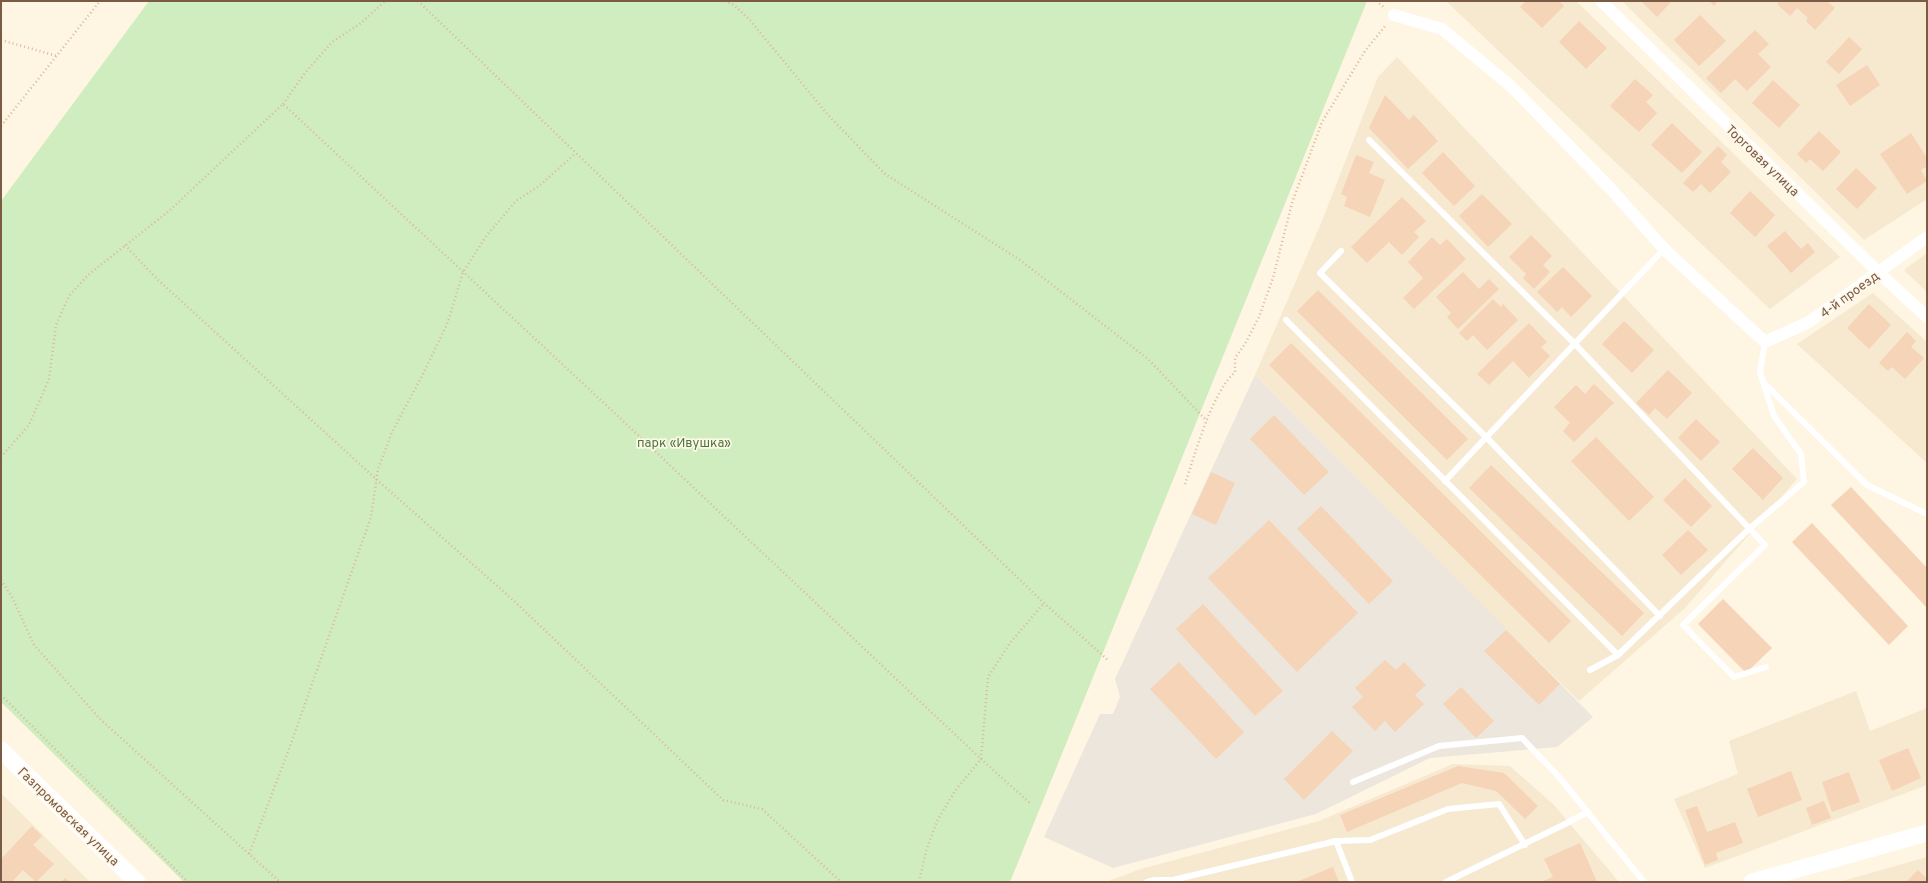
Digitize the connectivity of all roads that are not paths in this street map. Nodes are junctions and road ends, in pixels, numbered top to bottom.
1 (1601, 1) edge
2 (1394, 15) road end
3 (1368, 140) dead end
4 (1927, 237) edge
5 (1664, 249) junction
6 (1342, 251) dead end
7 (1879, 273) junction
8 (1927, 317) edge
9 (1286, 320) dead end
10 (1765, 342) junction
11 (1575, 344) junction
12 (1764, 383) junction
13 (1486, 437) junction
14 (1445, 481) junction
15 (1927, 514) edge
16 (1750, 528) junction
17 (1660, 616) junction
18 (1618, 655) junction
19 (1766, 667) dead end
20 (1590, 670) dead end
21 (1, 750) edge
22 (1353, 782) dead end
23 (1588, 812) junction
24 (1927, 833) edge
25 (1336, 841) junction
26 (1525, 845) junction
27 (137, 882) edge
28 (1147, 882) edge
29 (1352, 882) edge
30 (1446, 882) edge
31 (1644, 882) edge
32 (1752, 882) edge

1 - 7 street, Торговая улица
2 - 5 street
3 - 11 lane
4 - 7 street, 4-й проезд
5 - 10 street
5 - 11 lane
6 - 13 lane
7 - 8 street, Торговая улица
7 - 10 street, 4-й проезд
9 - 14 lane
10 - 12 lane
11 - 13 lane
11 - 16 lane
12 - 15 lane
12 - 16 lane
13 - 14 lane
13 - 17 lane
14 - 18 lane
16 - 17 lane
16 - 19 lane
17 - 18 lane
18 - 20 lane
21 - 27 street, Газпромовская улица
22 - 23 lane
23 - 26 lane
23 - 31 lane
24 - 32 street
25 - 26 lane
25 - 28 lane
25 - 29 lane
26 - 30 lane

